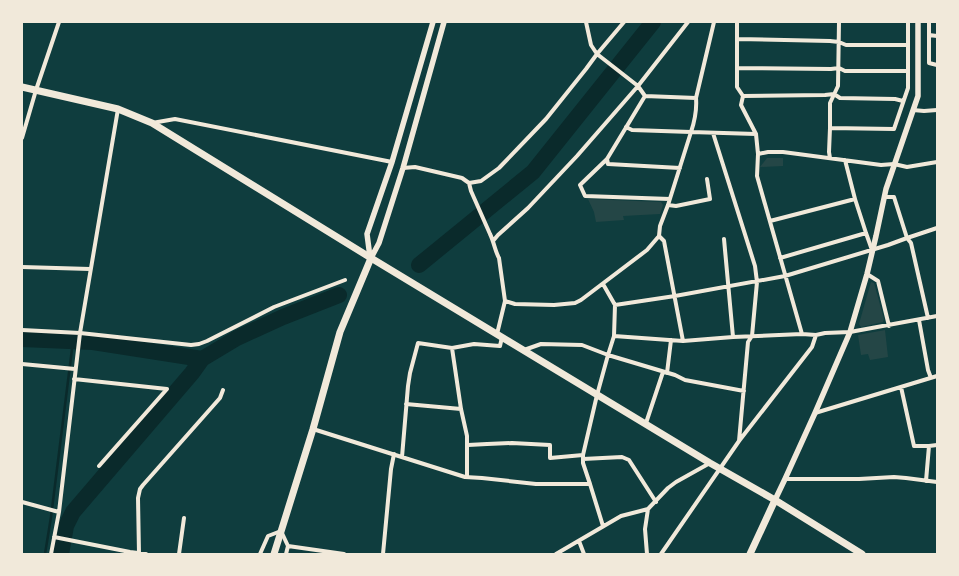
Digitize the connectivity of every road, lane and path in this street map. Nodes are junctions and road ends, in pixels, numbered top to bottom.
1 (59, 22) edge
2 (433, 22) edge
3 (444, 22) edge
4 (586, 22) edge
5 (624, 22) edge
6 (688, 22) edge
7 (714, 22) edge
8 (737, 22) edge
9 (839, 22) edge
10 (908, 22) edge
11 (918, 22) edge
12 (929, 22) edge
13 (929, 35) junction
14 (937, 36) edge
15 (737, 39) junction
16 (839, 42) junction
17 (908, 45) junction
18 (597, 54) junction
19 (937, 65) edge
20 (737, 68) junction
21 (839, 68) junction
22 (908, 71) junction
23 (638, 86) junction
24 (22, 87) edge
25 (36, 90) junction
26 (834, 94) junction
27 (645, 96) junction
28 (743, 96) junction
29 (696, 98) junction
30 (903, 100) junction
31 (118, 109) junction
32 (913, 110) junction
33 (937, 110) edge
34 (152, 123) junction
35 (626, 127) junction
36 (830, 128) junction
37 (691, 132) junction
38 (713, 133) junction
39 (756, 134) junction
40 (22, 138) edge
41 (758, 154) junction
42 (830, 158) junction
43 (607, 159) junction
44 (845, 160) junction
45 (392, 162) junction
46 (937, 162) edge
47 (894, 164) junction
48 (403, 168) junction
49 (680, 168) junction
50 (707, 179) dead end
51 (469, 183) junction
52 (884, 197) junction
53 (670, 199) junction
54 (855, 199) junction
55 (668, 205) junction
56 (770, 221) junction
57 (937, 228) edge
58 (866, 233) junction
59 (658, 236) junction
60 (907, 238) junction
61 (724, 239) dead end
62 (493, 240) junction
63 (872, 250) junction
64 (370, 258) junction
65 (780, 258) junction
66 (22, 267) edge
67 (90, 269) junction
68 (867, 274) junction
69 (785, 276) junction
70 (346, 280) dead end
71 (757, 282) junction
72 (603, 284) junction
73 (728, 287) junction
74 (675, 296) junction
75 (505, 301) junction
76 (615, 305) junction
77 (937, 316) edge
78 (928, 318) junction
79 (919, 320) junction
80 (889, 326) junction
81 (22, 330) edge
82 (850, 332) junction
83 (80, 333) junction
84 (802, 334) junction
85 (816, 335) junction
86 (500, 336) junction
87 (614, 336) junction
88 (752, 336) junction
89 (733, 337) junction
90 (671, 340) junction
91 (683, 341) junction
92 (452, 348) junction
93 (524, 350) junction
94 (608, 355) junction
95 (22, 364) edge
96 (75, 369) junction
97 (665, 373) junction
98 (937, 376) edge
99 (931, 378) junction
100 (74, 379) junction
101 (901, 387) junction
102 (223, 390) dead end
103 (744, 391) junction
104 (597, 395) junction
105 (406, 404) junction
106 (461, 409) junction
107 (815, 413) junction
108 (646, 423) junction
109 (313, 429) junction
110 (739, 441) junction
111 (937, 445) edge
112 (468, 446) junction
113 (929, 446) junction
114 (394, 454) junction
115 (402, 457) junction
116 (583, 457) junction
117 (710, 463) junction
118 (99, 466) dead end
119 (721, 469) junction
120 (467, 477) junction
121 (785, 479) junction
122 (926, 481) junction
123 (937, 482) edge
124 (590, 484) junction
125 (775, 500) junction
126 (22, 502) edge
127 (656, 502) junction
128 (648, 509) junction
129 (57, 512) junction
130 (184, 518) dead end
131 (603, 526) junction
132 (281, 531) junction
133 (54, 537) junction
134 (579, 541) junction
135 (288, 546) junction
136 (139, 553) edge
137 (51, 554) edge
138 (146, 554) edge
139 (179, 554) edge
140 (260, 554) edge
141 (274, 554) edge
142 (286, 554) edge
143 (344, 554) edge
144 (383, 554) edge
145 (556, 554) edge
146 (584, 554) edge
147 (647, 554) edge
148 (661, 554) edge
149 (750, 554) edge
150 (862, 554) edge

1 - 25 street
2 - 45 street
3 - 48 street
4 - 18 street
5 - 18 street
6 - 23 street
7 - 29 street
8 - 15 street
9 - 16 street
10 - 17 street
11 - 32 street
12 - 13 street
13 - 14 street
13 - 19 street
15 - 16 street
15 - 20 street
16 - 17 street
16 - 21 street
17 - 22 street
18 - 23 street
18 - 51 street
20 - 21 street
20 - 28 street
21 - 22 street
21 - 26 street
22 - 30 street
23 - 27 street
23 - 62 street
24 - 25 main road
25 - 31 main road
25 - 40 street
26 - 28 street
26 - 30 street
26 - 36 street
27 - 29 street
27 - 35 street
28 - 39 street
29 - 37 street
30 - 36 street
31 - 34 main road
31 - 67 street
32 - 33 street
32 - 47 street
34 - 45 street
34 - 64 main road
35 - 37 street
35 - 43 street
36 - 42 street
37 - 38 street
37 - 49 street
38 - 39 street
38 - 71 street
39 - 41 street
41 - 42 street
41 - 56 street
42 - 44 street
43 - 49 street
43 - 53 street
44 - 47 street
44 - 54 street
45 - 64 street
46 - 47 street
47 - 52 street
48 - 51 street
48 - 64 street
49 - 53 street
50 - 55 street
51 - 62 street
52 - 60 street
52 - 63 street
53 - 55 street
54 - 56 street
54 - 58 street
55 - 59 street
56 - 65 street
57 - 60 street
58 - 63 street
58 - 65 street
59 - 72 street
59 - 74 street
60 - 63 street
60 - 78 street
61 - 73 street
62 - 75 street
63 - 68 street
63 - 69 street
64 - 86 main road
64 - 109 main road
65 - 69 street
66 - 67 street
67 - 83 street
68 - 80 street
68 - 82 street
69 - 71 street
69 - 84 street
70 - 83 street
71 - 73 street
71 - 88 street
72 - 75 street
72 - 76 street
73 - 74 street
73 - 89 street
74 - 76 street
74 - 91 street
75 - 86 street
76 - 87 street
77 - 78 street
78 - 79 street
79 - 80 street
79 - 99 street
80 - 82 street
81 - 83 street
82 - 85 street
82 - 107 street
83 - 96 street
84 - 85 street
84 - 88 street
85 - 110 street
86 - 92 street
86 - 93 main road
87 - 90 street
87 - 94 street
88 - 89 street
88 - 103 street
89 - 91 street
90 - 91 street
90 - 97 street
92 - 105 street
92 - 106 street
93 - 94 street
93 - 104 main road
94 - 97 street
94 - 104 street
95 - 96 street
96 - 100 street
97 - 103 street
97 - 108 street
98 - 99 street
99 - 101 street
100 - 118 street
100 - 129 street
101 - 107 street
101 - 113 street
102 - 136 street
103 - 110 street
104 - 108 main road
104 - 116 street
105 - 106 street
105 - 115 street
106 - 112 street
107 - 121 street
108 - 117 main road
109 - 114 street
109 - 132 main road
110 - 119 street
111 - 113 street
112 - 116 street
112 - 120 street
113 - 122 street
114 - 115 street
114 - 144 street
115 - 120 street
116 - 124 street
116 - 127 street
117 - 119 main road
117 - 127 street
119 - 125 main road
119 - 148 street
120 - 124 street
121 - 122 street
121 - 125 street
122 - 123 street
124 - 131 street
125 - 149 main road
125 - 150 main road
126 - 129 street
127 - 128 street
128 - 131 street
128 - 147 street
129 - 133 street
130 - 139 street
131 - 134 street
132 - 135 street
132 - 140 street
132 - 141 main road
133 - 136 street
133 - 137 street
134 - 145 street
134 - 146 street
135 - 142 street
135 - 143 street
136 - 138 street

